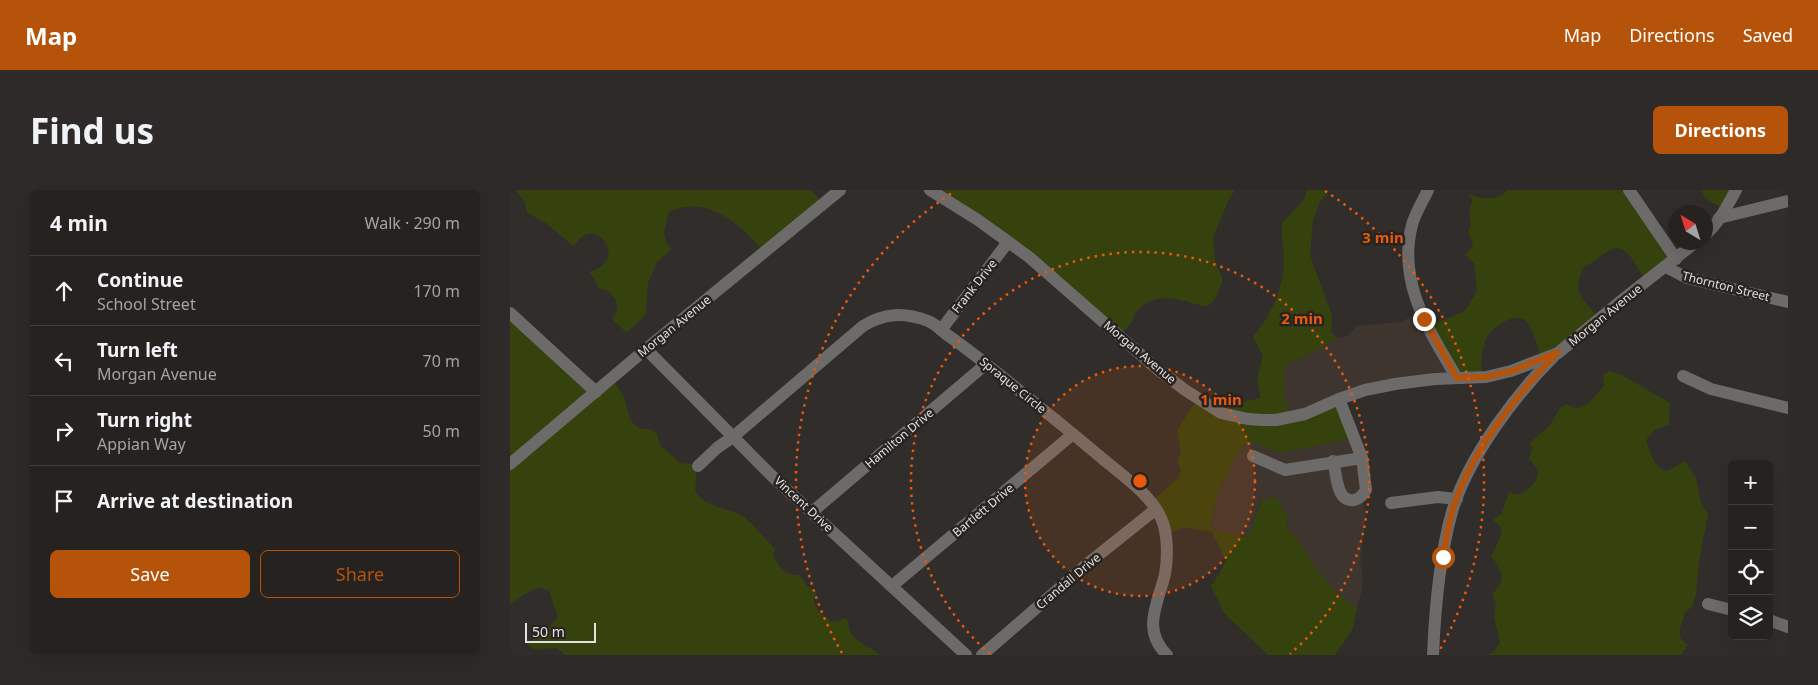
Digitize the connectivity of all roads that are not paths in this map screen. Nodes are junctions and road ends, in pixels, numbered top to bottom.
1 (840, 190) edge
2 (930, 190) edge
3 (1428, 190) edge
4 (1629, 190) edge
5 (1736, 190) edge
6 (1788, 201) edge
7 (1719, 218) junction
8 (1713, 225) edge
9 (1008, 242) junction
10 (1686, 250) edge
11 (1671, 263) junction
12 (1788, 302) edge
13 (510, 313) edge
14 (941, 330) junction
15 (646, 349) junction
16 (1558, 352) junction
17 (986, 364) junction
18 (1683, 376) dead end
19 (1457, 378) junction
20 (596, 392) junction
21 (1340, 399) junction
22 (1788, 408) edge
23 (1073, 434) junction
24 (734, 436) junction
25 (1253, 456) dead end
26 (1362, 458) junction
27 (1333, 461) junction
28 (510, 464) edge
29 (698, 466) dead end
30 (1457, 499) junction
31 (1391, 503) dead end
32 (1156, 509) junction
33 (812, 512) junction
34 (892, 586) junction
35 (1708, 604) dead end
36 (1728, 609) edge
37 (1773, 621) edge
38 (1788, 627) edge
39 (966, 655) edge
40 (982, 655) edge
41 (1167, 655) edge
42 (1433, 655) edge

1 - 15 street, Morgan Avenue
2 - 9 street, Morgan Avenue
3 - 19 street
4 - 11 street
5 - 7 street
6 - 7 street
7 - 8 street
9 - 14 street, Frank Drive
9 - 21 street, Morgan Avenue
10 - 11 street, Morgan Avenue
11 - 12 street, Thornton Street
11 - 16 street, Morgan Avenue
13 - 20 street
14 - 17 street, Spraque Circle
14 - 24 street, Spraque Circle
15 - 20 street, Morgan Avenue
15 - 24 street, Vincent Drive
16 - 19 street, Morgan Avenue
16 - 30 street
17 - 23 street, Spraque Circle
17 - 33 street, Hamilton Drive
18 - 22 street
19 - 21 street, Morgan Avenue
20 - 28 street, Morgan Avenue
21 - 26 street
23 - 32 street, Spraque Circle
23 - 34 street, Bartlett Drive
24 - 29 street, Spraque Circle
24 - 33 street, Vincent Drive
25 - 27 street
26 - 27 street
26 - 27 street
30 - 31 street
30 - 42 street
32 - 40 street, Crandall Drive
32 - 41 street, Spraque Circle
33 - 34 street, Vincent Drive
34 - 39 street, Vincent Drive
35 - 36 street
37 - 38 street

